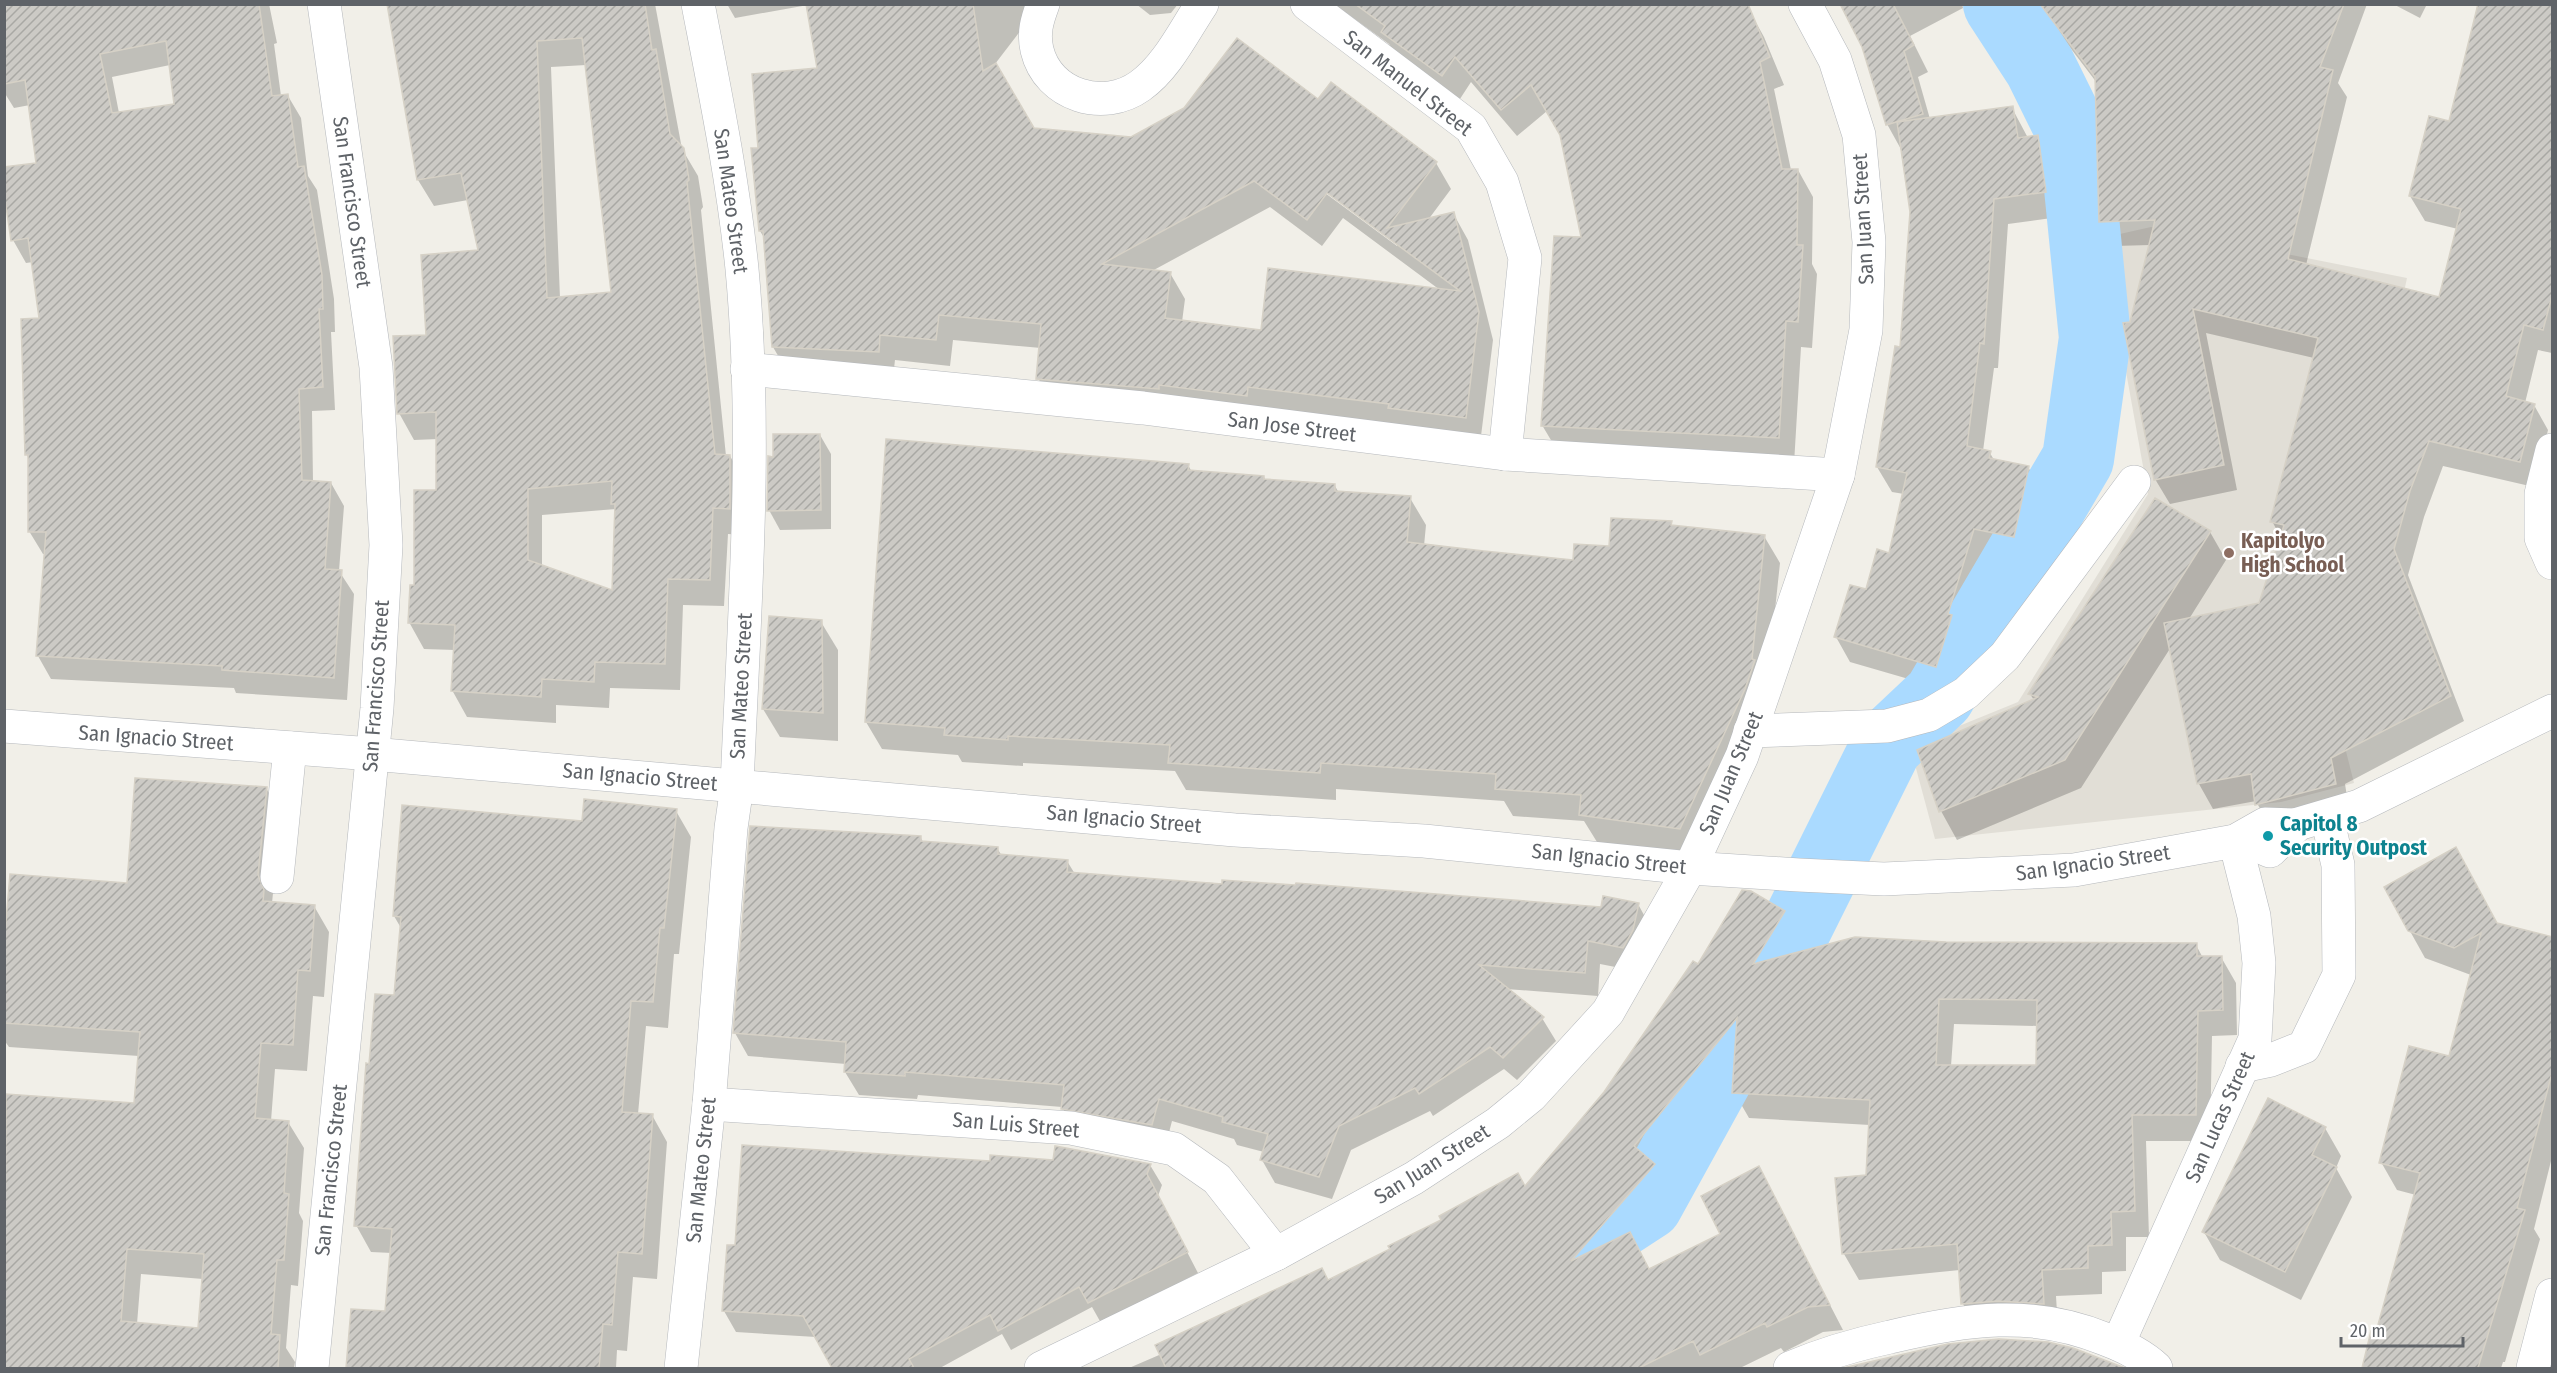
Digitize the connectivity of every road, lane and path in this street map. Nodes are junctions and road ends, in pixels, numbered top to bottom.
1 (324, 4) edge
2 (698, 4) edge
3 (1043, 4) edge
4 (1202, 4) edge
5 (1307, 4) edge
6 (1805, 4) edge
7 (747, 369) junction
8 (2553, 450) edge
9 (1505, 454) junction
10 (1838, 475) junction
11 (2134, 482) dead end
12 (2553, 563) edge
13 (2553, 711) edge
14 (4, 726) edge
15 (1750, 731) junction
16 (290, 748) junction
17 (372, 754) junction
18 (737, 786) junction
19 (2308, 825) junction
20 (2239, 840) junction
21 (1690, 868) junction
22 (277, 877) dead end
23 (2242, 1066) junction
24 (709, 1104) junction
25 (1276, 1254) junction
26 (2553, 1295) edge
27 (2118, 1344) junction
28 (2542, 1351) edge
29 (1082, 1360) edge
30 (1830, 1360) edge
31 (312, 1368) edge
32 (681, 1368) edge
33 (1041, 1368) edge
34 (1790, 1368) edge
35 (2156, 1368) edge

1 - 17 street, San Francisco Street
2 - 7 street, San Mateo Street
3 - 4 street
5 - 9 street, San Manuel Street
6 - 10 street, San Juan Street
7 - 9 street, San Jose Street
7 - 18 street, San Mateo Street
8 - 12 street
9 - 10 street, San Jose Street
10 - 15 street, San Juan Street
11 - 15 street
13 - 19 street
14 - 16 street, San Ignacio Street
15 - 21 street, San Juan Street
16 - 17 street, San Ignacio Street
16 - 22 street
17 - 18 street, San Ignacio Street
17 - 31 street, San Francisco Street
18 - 21 street, San Ignacio Street
18 - 24 street, San Mateo Street
19 - 20 street
19 - 23 street
20 - 21 street, San Ignacio Street
20 - 23 street, San Lucas Street
21 - 25 street, San Juan Street
23 - 27 street, San Lucas Street
24 - 25 street, San Luis Street
24 - 32 street, San Mateo Street
25 - 29 street, San Juan Street
26 - 28 street
27 - 30 street
27 - 35 street
29 - 33 street, San Juan Street
30 - 34 street

